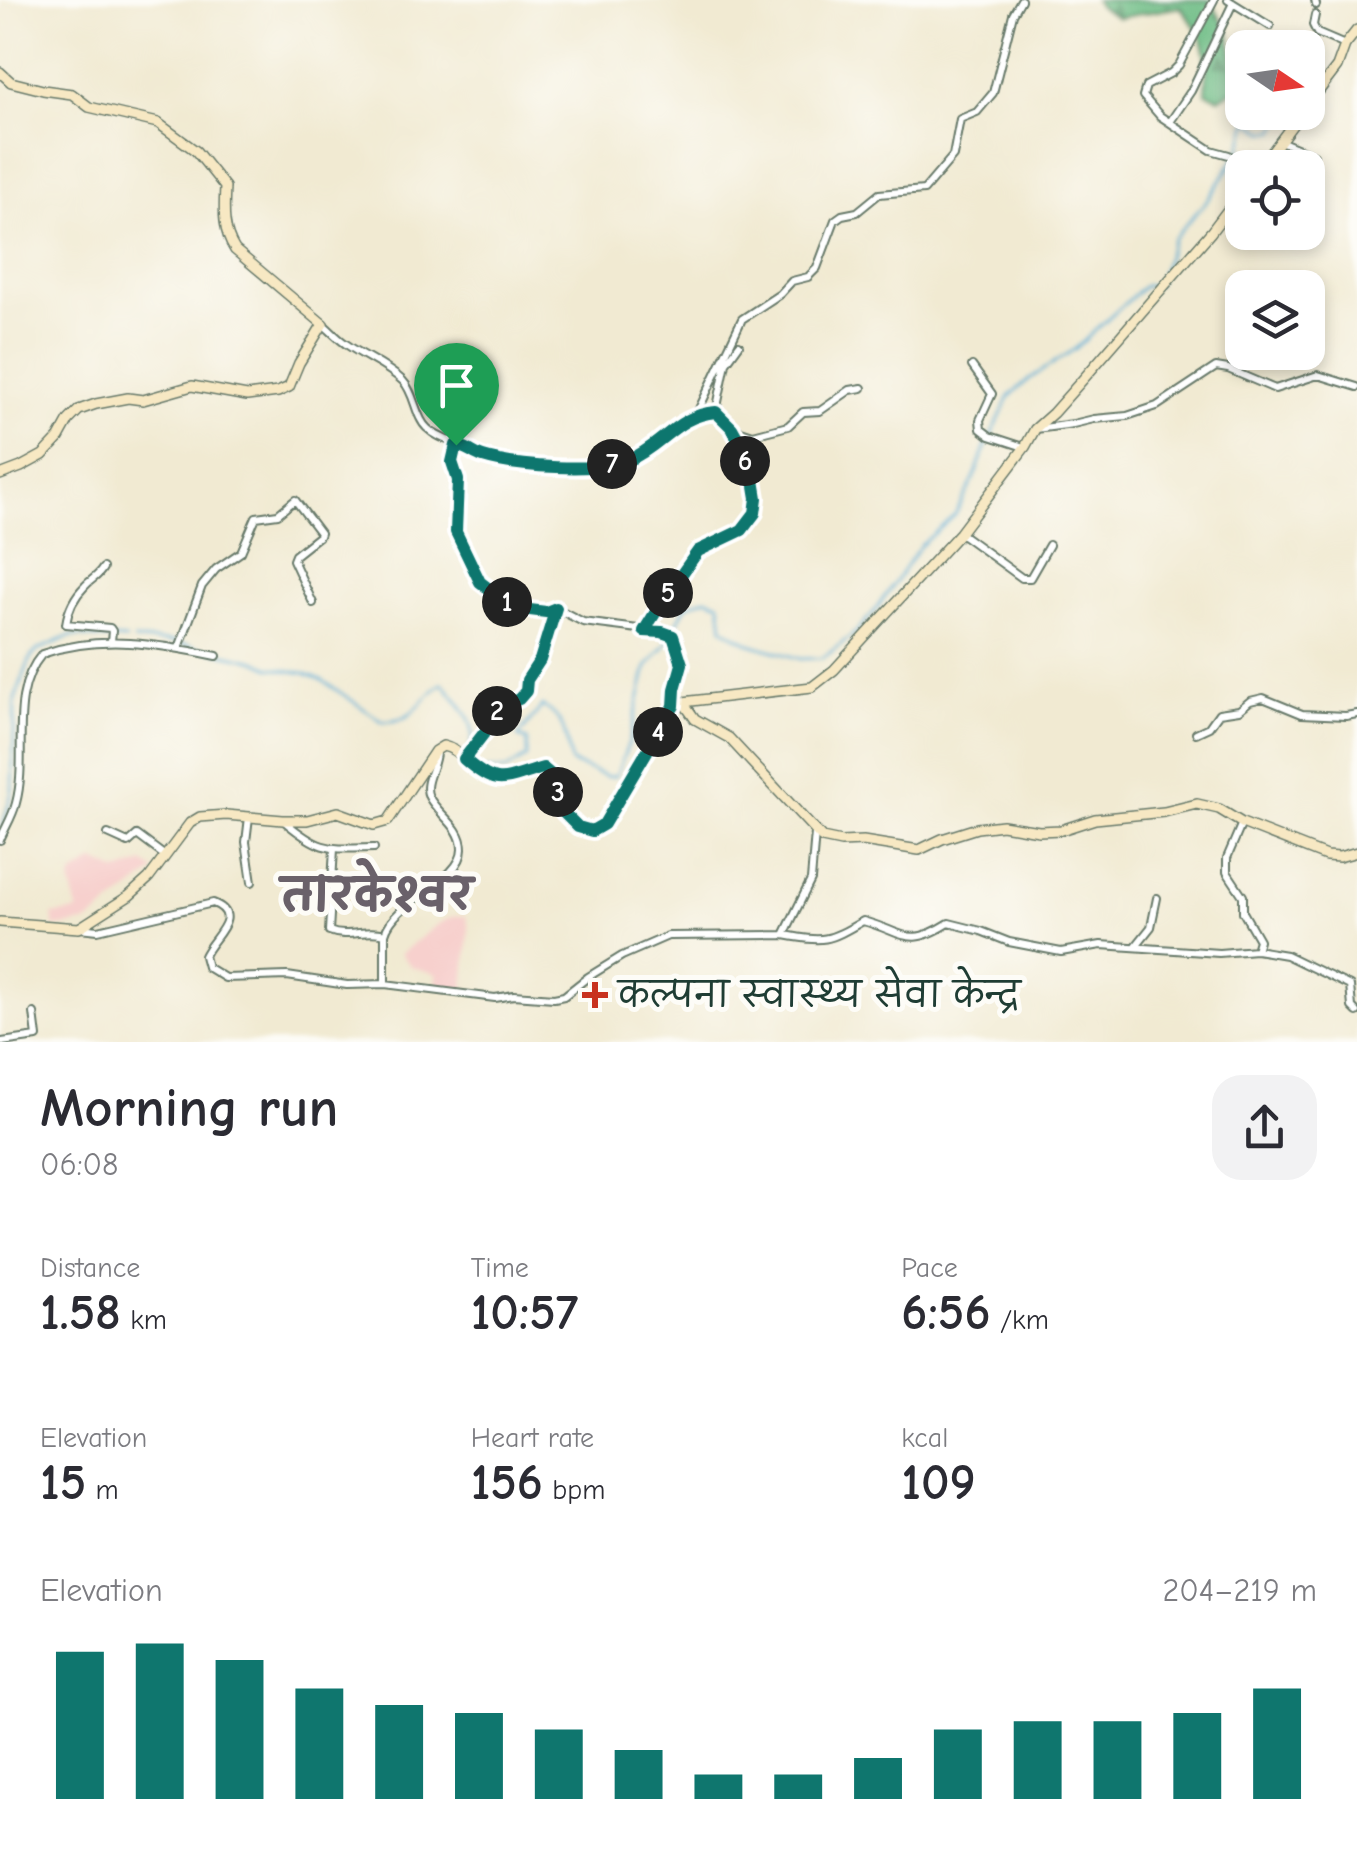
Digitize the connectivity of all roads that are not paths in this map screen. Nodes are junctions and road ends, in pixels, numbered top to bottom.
1 (1022, 0) edge
2 (1214, 0) edge
3 (1230, 2) edge
4 (1315, 14) dead end
5 (1270, 26) dead end
6 (1355, 34) edge
7 (1346, 46) junction
8 (0, 72) edge
9 (1325, 83) edge
10 (1170, 122) junction
11 (1288, 130) edge
12 (1280, 141) junction
13 (1273, 150) edge
14 (1302, 150) edge
15 (1225, 154) edge
16 (1225, 213) edge
17 (323, 324) junction
18 (739, 345) dead end
19 (972, 366) dead end
20 (1357, 387) edge
21 (862, 388) dead end
22 (716, 412) junction
23 (697, 414) junction
24 (732, 428) junction
25 (1035, 429) junction
26 (456, 445) junction
27 (1026, 447) junction
28 (0, 475) edge
29 (960, 533) junction
30 (1049, 545) dead end
31 (103, 568) dead end
32 (313, 603) dead end
33 (556, 608) junction
34 (644, 631) junction
35 (111, 641) junction
36 (178, 648) junction
37 (216, 656) dead end
38 (679, 704) junction
39 (1357, 714) edge
40 (1196, 733) dead end
41 (436, 750) junction
42 (465, 756) junction
43 (249, 817) junction
44 (283, 820) junction
45 (1242, 823) junction
46 (108, 834) dead end
47 (815, 834) junction
48 (0, 840) edge
49 (374, 848) dead end
50 (334, 849) junction
51 (1357, 852) edge
52 (166, 856) junction
53 (252, 882) dead end
54 (1157, 898) dead end
55 (0, 922) edge
56 (79, 928) junction
57 (385, 934) junction
58 (784, 935) junction
59 (1134, 948) junction
60 (1256, 950) junction
61 (384, 984) junction
62 (34, 1012) dead end
63 (1357, 1012) edge
64 (2, 1042) edge

1 - 23 street
2 - 10 street
3 - 5 street
3 - 10 street
4 - 7 street
6 - 7 street
7 - 9 street
8 - 17 street
10 - 15 street
11 - 12 street
12 - 13 street
12 - 14 street
16 - 25 street
17 - 26 street
17 - 28 street
18 - 22 street
19 - 27 street
20 - 25 street
21 - 24 street
22 - 23 street
22 - 24 street
23 - 26 street
24 - 34 street
25 - 27 street
26 - 33 street
27 - 29 street
29 - 30 street
29 - 38 street
31 - 35 street
32 - 36 street
33 - 34 street
33 - 42 street
34 - 38 street
35 - 36 street
35 - 48 street
36 - 37 street
38 - 42 street
38 - 47 street
39 - 40 street
41 - 42 street
41 - 44 street
41 - 57 street
43 - 44 street
43 - 52 street
43 - 53 street
44 - 50 street
45 - 47 street
45 - 51 street
45 - 60 street
46 - 52 street
47 - 58 street
49 - 50 street
50 - 57 street
52 - 56 street
54 - 59 street
55 - 56 street
56 - 61 street
57 - 61 street
58 - 59 street
58 - 61 street
59 - 60 street
60 - 63 street
62 - 64 street

